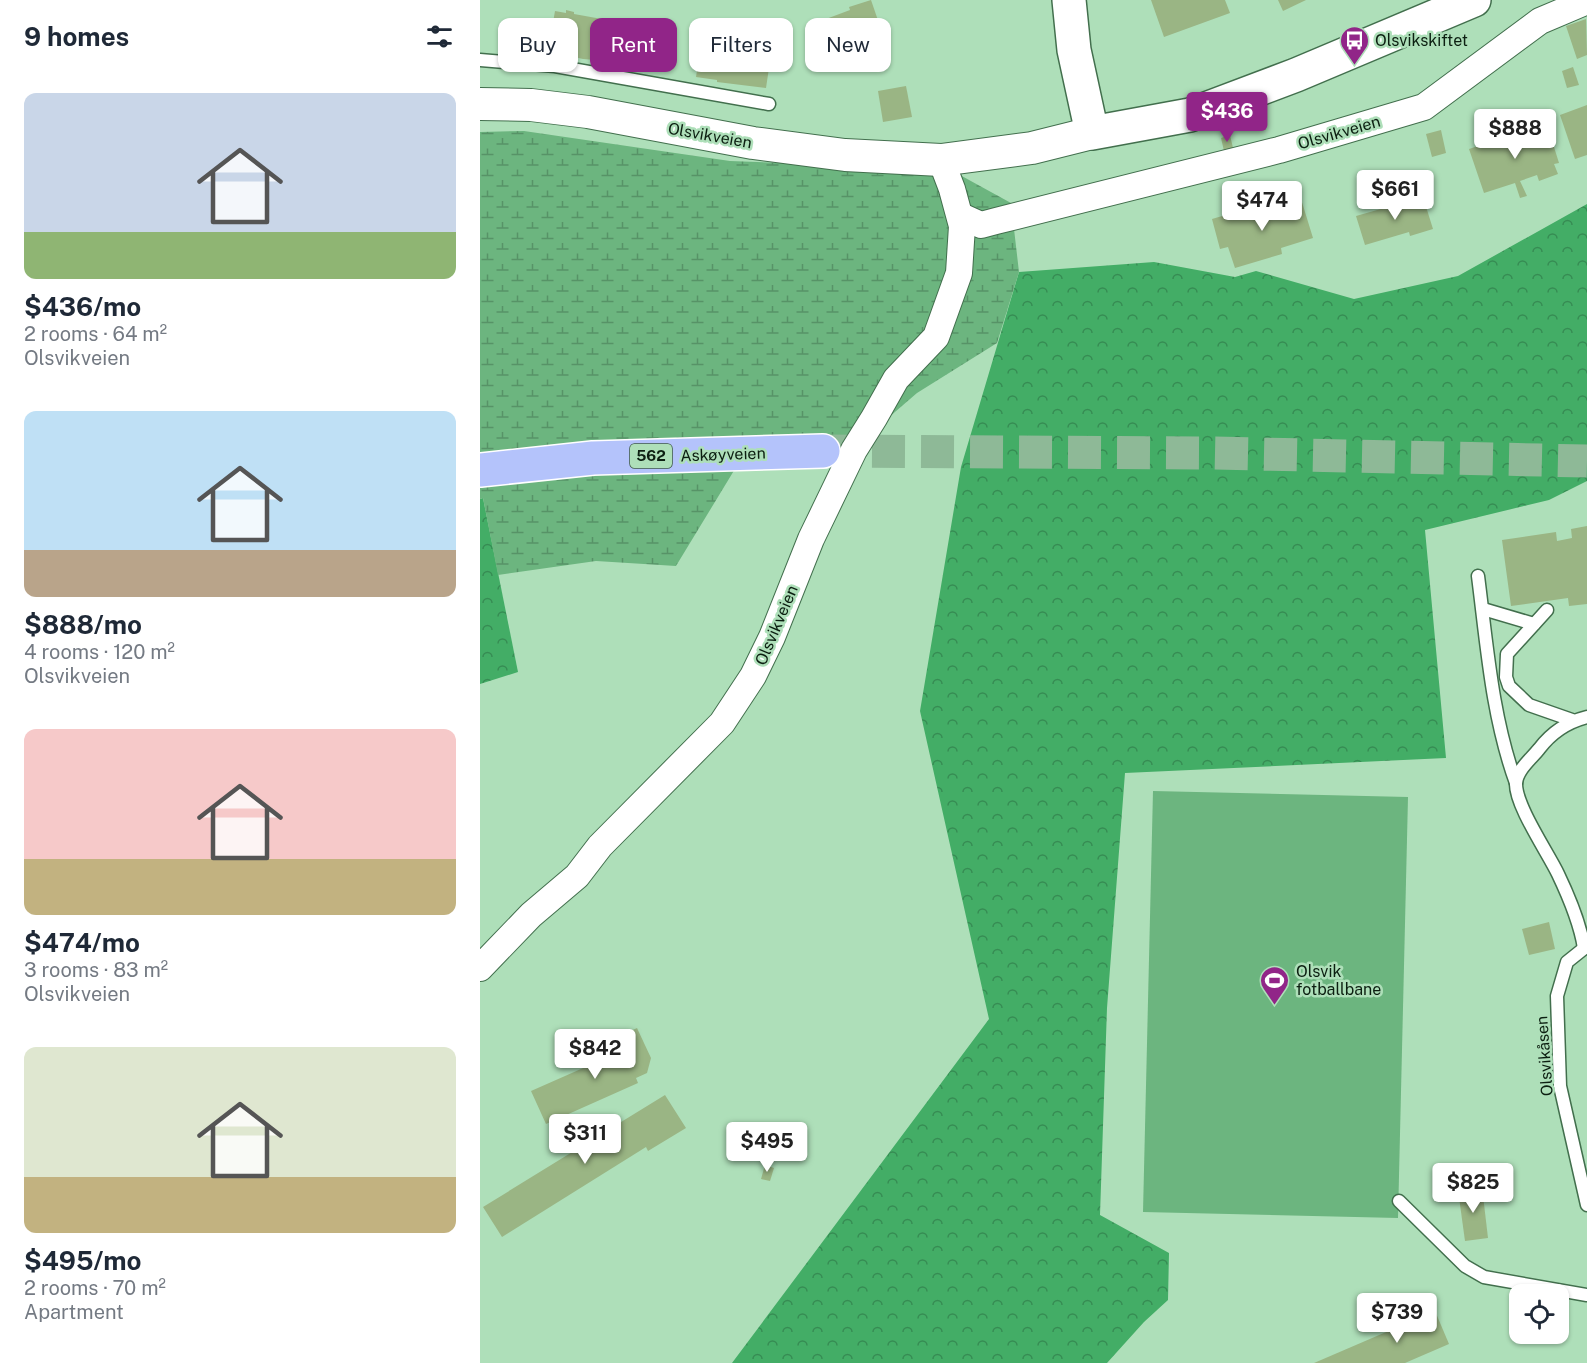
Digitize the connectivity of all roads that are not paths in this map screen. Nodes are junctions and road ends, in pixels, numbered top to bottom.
1 (1069, 0) edge
2 (1474, 0) edge
3 (1587, 1) edge
4 (480, 60) edge
5 (480, 104) edge
6 (769, 104) dead end
7 (1092, 133) junction
8 (941, 160) junction
9 (961, 216) junction
10 (823, 451) tunnel mouth
11 (480, 470) edge
12 (1478, 576) dead end
13 (1483, 609) junction
14 (1547, 610) dead end
15 (1534, 624) junction
16 (1587, 717) edge
17 (1572, 720) junction
18 (1516, 784) junction
19 (1585, 947) edge
20 (480, 968) edge
21 (1399, 1201) dead end
22 (1587, 1205) edge
23 (1587, 1295) edge

1 - 7 main road
2 - 7 main road
3 - 9 street, Olsvikveien
4 - 6 lane
5 - 8 street, Olsvikveien
7 - 8 street, Olsvikveien
8 - 9 street, Olsvikveien
9 - 20 street, Olsvikveien
10 - 11 main road, Askøyveien / 562
12 - 13 lane, Olsvikåsen
13 - 15 lane
13 - 18 lane, Olsvikåsen
14 - 15 lane
15 - 17 lane
16 - 17 lane
17 - 18 lane
18 - 19 lane, Olsvikåsen
19 - 22 lane, Olsvikåsen
21 - 23 lane

